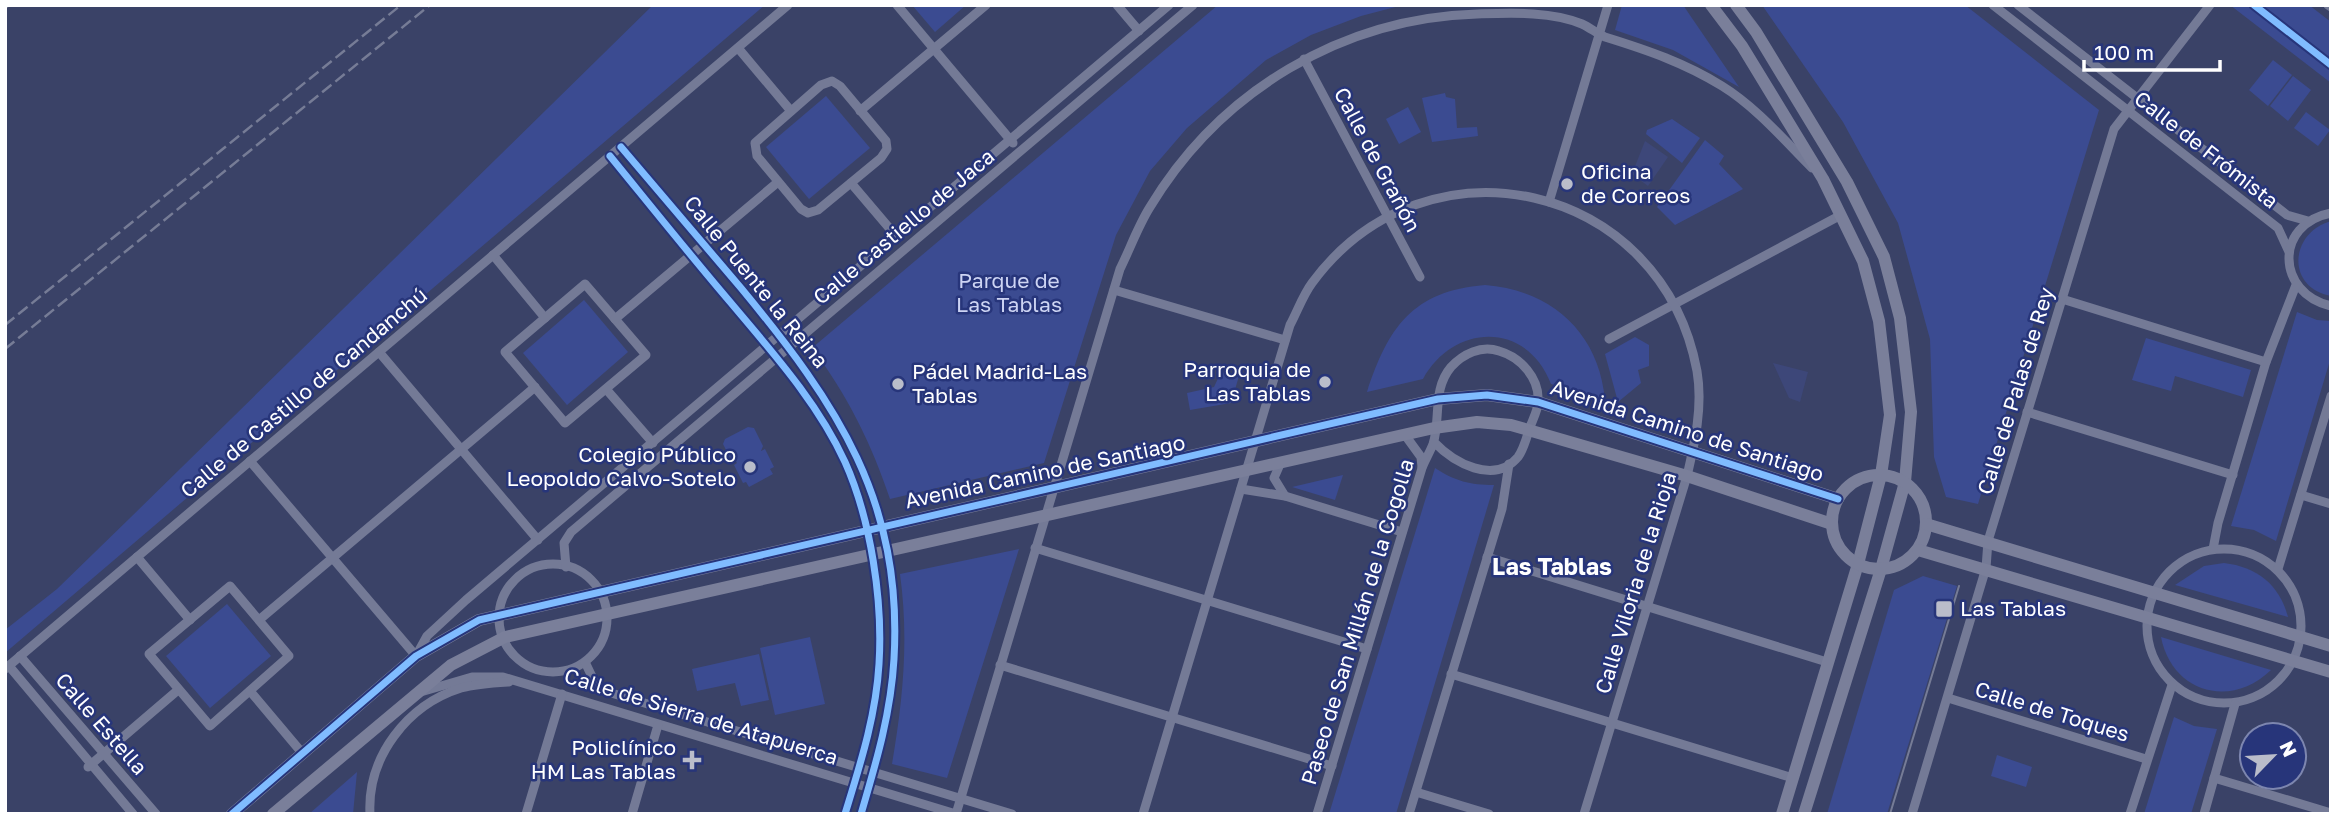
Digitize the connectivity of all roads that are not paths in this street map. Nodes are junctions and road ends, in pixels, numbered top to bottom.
1 (788, 5) edge
2 (897, 5) edge
3 (986, 5) edge
4 (1118, 5) edge
5 (1169, 5) edge
6 (1193, 5) edge
7 (1608, 5) edge
8 (1712, 5) edge
9 (1736, 5) edge
10 (1993, 5) edge
11 (2018, 5) edge
12 (2210, 5) edge
13 (1139, 31) junction
14 (1599, 35) junction
15 (738, 48) junction
16 (934, 49) junction
17 (1304, 59) junction
18 (2136, 99) junction
19 (2128, 110) junction
20 (791, 111) junction
21 (860, 111) junction
22 (1011, 140) junction
23 (621, 147) junction
24 (1020, 151) junction
25 (610, 156) junction
26 (1823, 179) junction
27 (778, 182) junction
28 (851, 183) junction
29 (1549, 202) junction
30 (2331, 213) edge
31 (1842, 215) junction
32 (1388, 216) junction
33 (2308, 221) junction
34 (896, 236) junction
35 (703, 244) junction
36 (2289, 252) junction
37 (493, 255) junction
38 (691, 255) junction
39 (1420, 277) dead end
40 (2296, 285) junction
41 (1114, 290) junction
42 (2062, 299) junction
43 (1674, 303) junction
44 (2331, 306) edge
45 (545, 318) junction
46 (615, 319) junction
47 (780, 335) junction
48 (1609, 339) dead end
49 (1285, 340) junction
50 (767, 346) junction
51 (789, 347) junction
52 (379, 352) junction
53 (777, 358) junction
54 (2266, 362) junction
55 (535, 387) junction
56 (606, 388) junction
57 (2331, 396) edge
58 (1438, 398) junction
59 (1538, 402) junction
60 (2028, 412) junction
61 (1434, 428) junction
62 (1529, 430) junction
63 (1405, 435) junction
64 (1256, 442) junction
65 (1434, 442) junction
66 (653, 443) junction
67 (462, 449) junction
68 (1693, 452) junction
69 (250, 461) junction
70 (1281, 462) junction
71 (1509, 464) junction
72 (1422, 468) junction
73 (1247, 470) junction
74 (1881, 475) junction
75 (2233, 475) junction
76 (1687, 476) junction
77 (1905, 482) junction
78 (1054, 487) junction
79 (1241, 489) junction
80 (2301, 495) junction
81 (1285, 496) junction
82 (1838, 499) junction
83 (2331, 504) edge
84 (1045, 516) junction
85 (1832, 524) junction
86 (1926, 524) junction
87 (882, 526) junction
88 (867, 529) junction
89 (1402, 532) junction
90 (538, 540) junction
91 (1988, 541) junction
92 (1035, 548) junction
93 (2213, 549) junction
94 (1919, 550) junction
95 (887, 551) junction
96 (871, 554) junction
97 (137, 557) junction
98 (1487, 557) junction
99 (333, 558) junction
100 (1858, 564) junction
101 (566, 566) junction
102 (1986, 568) junction
103 (1881, 569) junction
104 (2277, 569) junction
105 (512, 582) junction
106 (600, 590) junction
107 (2156, 593) junction
108 (1207, 601) junction
109 (1646, 606) junction
110 (498, 614) junction
111 (606, 615) junction
112 (2148, 617) junction
113 (190, 620) junction
114 (259, 620) junction
115 (2301, 636) junction
116 (505, 637) junction
117 (2331, 646) edge
118 (1367, 649) junction
119 (20, 656) junction
120 (416, 656) junction
121 (2291, 660) junction
122 (585, 662) junction
123 (1827, 662) junction
124 (1000, 665) junction
125 (7, 667) edge
126 (2331, 672) edge
127 (1451, 674) junction
128 (515, 681) junction
129 (2172, 685) junction
130 (178, 690) junction
131 (250, 691) junction
132 (562, 694) junction
133 (414, 695) junction
134 (1948, 698) junction
135 (2235, 704) junction
136 (1171, 717) junction
137 (1611, 723) junction
138 (658, 725) junction
139 (103, 754) junction
140 (303, 754) junction
141 (2146, 760) junction
142 (90, 766) junction
143 (1332, 766) junction
144 (860, 768) junction
145 (874, 772) junction
146 (1793, 778) junction
147 (2214, 778) junction
148 (855, 782) junction
149 (870, 787) junction
150 (1416, 792) junction
151 (960, 798) junction
152 (2331, 813) edge
153 (133, 814) edge
154 (156, 814) edge
155 (232, 814) edge
156 (273, 814) edge
157 (370, 814) edge
158 (526, 814) edge
159 (632, 814) edge
160 (845, 814) edge
161 (861, 814) edge
162 (956, 814) edge
163 (1012, 814) edge
164 (1143, 814) edge
165 (1317, 814) edge
166 (1409, 814) edge
167 (1489, 814) edge
168 (1584, 814) edge
169 (1782, 814) edge
170 (1804, 814) edge
171 (1912, 814) edge
172 (2130, 814) edge
173 (2204, 814) edge

1 - 15 street, Calle de Castillo de Candanchú
2 - 16 street
3 - 16 street
4 - 13 street
5 - 13 street, Calle Castiello de Jaca
6 - 24 street, Calle Castiello de Jaca
7 - 14 street
8 - 26 street
9 - 77 street
10 - 19 street, Calle de Frómista
11 - 18 street, Calle de Frómista
12 - 18 street, Calle de Palas de Rey
13 - 22 street, Calle Castiello de Jaca
14 - 17 street
14 - 26 street
14 - 29 street
15 - 20 street
15 - 23 street, Calle de Castillo de Candanchú
16 - 21 street
16 - 22 street
17 - 32 street, Calle de Grañón
17 - 41 street
18 - 19 street, Calle de Palas de Rey
18 - 33 street, Calle de Frómista
19 - 36 street, Calle de Frómista
19 - 42 street, Calle de Palas de Rey
20 - 21 street
20 - 27 street
21 - 28 street
22 - 24 street
22 - 34 street, Calle Castiello de Jaca
23 - 25 street, Calle de Castillo de Candanchú
23 - 35 street, Calle Puente la Reina
24 - 51 street, Calle Castiello de Jaca
25 - 37 street, Calle de Castillo de Candanchú
25 - 38 street, Calle Puente la Reina
26 - 31 street
27 - 28 street
27 - 35 street, Calle Puente la Reina
28 - 34 street
29 - 32 street, Calle Viloria de la Rioja
29 - 43 street, Calle Viloria de la Rioja
30 - 33 street
31 - 43 street
31 - 74 street
32 - 39 street, Calle de Grañón
32 - 49 street, Calle Viloria de la Rioja
33 - 36 street
34 - 47 street, Calle Castiello de Jaca
35 - 38 street, Calle Puente la Reina
35 - 47 street, Calle Puente la Reina
36 - 40 street, Calle de Frómista
37 - 45 street
37 - 52 street, Calle de Castillo de Candanchú
38 - 46 street, Calle Puente la Reina
38 - 50 street, Calle Puente la Reina
40 - 44 street
40 - 54 street
41 - 49 street
41 - 78 street
42 - 54 street
42 - 60 street, Calle de Palas de Rey
43 - 48 street
43 - 68 street, Calle Viloria de la Rioja
45 - 46 street
45 - 55 street
46 - 56 street
47 - 50 street, Calle Castiello de Jaca
47 - 51 street, Calle Puente la Reina
49 - 64 street, Calle Viloria de la Rioja
50 - 53 street, Calle Puente la Reina
50 - 66 street, Calle Castiello de Jaca
51 - 53 street, Calle Castiello de Jaca
51 - 87 street, Calle Puente la Reina
52 - 67 street
52 - 69 street, Calle de Castillo de Candanchú
53 - 88 street, Calle Puente la Reina
53 - 101 street, Calle Castiello de Jaca
54 - 75 street
55 - 56 street
55 - 67 street
56 - 66 street
57 - 80 street
58 - 59 street, Avenida Camino de Santiago
58 - 59 street
58 - 61 street
58 - 64 street, Avenida Camino de Santiago
59 - 62 street
59 - 68 street, Avenida Camino de Santiago
60 - 75 street
60 - 91 street, Calle de Palas de Rey
61 - 62 street, Avenida Camino de Santiago
61 - 63 street, Avenida Camino de Santiago
61 - 65 street
62 - 71 street
62 - 76 street, Avenida Camino de Santiago
63 - 70 street, Avenida Camino de Santiago
63 - 72 street
64 - 73 street, Calle Viloria de la Rioja
64 - 78 street, Avenida Camino de Santiago
65 - 71 street, Paseo de San Millán de la Cogolla
65 - 72 street, Paseo de San Millán de la Cogolla
66 - 90 street, Calle Castiello de Jaca
67 - 90 street
67 - 99 street
68 - 76 street, Calle Viloria de la Rioja
68 - 82 street, Avenida Camino de Santiago
69 - 97 street, Calle de Castillo de Candanchú
69 - 99 street
70 - 73 street, Avenida Camino de Santiago
70 - 81 street
71 - 98 street
72 - 89 street, Paseo de San Millán de la Cogolla
73 - 79 street, Calle Viloria de la Rioja
73 - 84 street, Avenida Camino de Santiago
74 - 77 street
74 - 82 street
74 - 100 street
75 - 93 street
76 - 85 street, Avenida Camino de Santiago
76 - 109 street, Calle Viloria de la Rioja
77 - 86 street
77 - 103 street
78 - 84 street
78 - 87 street, Avenida Camino de Santiago
79 - 81 street
79 - 108 street, Calle Viloria de la Rioja
80 - 83 street
80 - 104 street
81 - 89 street
82 - 85 street
84 - 92 street
84 - 95 street, Avenida Camino de Santiago
85 - 100 street
86 - 91 street
86 - 94 street
87 - 88 street, Avenida Camino de Santiago
87 - 95 street, Calle Puente la Reina
88 - 96 street, Calle Puente la Reina
88 - 106 street, Avenida Camino de Santiago
89 - 118 street, Paseo de San Millán de la Cogolla
90 - 105 street, Calle Castiello de Jaca
90 - 120 street, Calle Castiello de Jaca
91 - 102 street, Calle de Palas de Rey
91 - 107 street
92 - 108 street
92 - 124 street
93 - 104 street
93 - 107 street
94 - 102 street
94 - 103 street
95 - 96 street, Avenida Camino de Santiago
95 - 145 street, Calle Puente la Reina
96 - 111 street, Avenida Camino de Santiago
96 - 144 street, Calle Puente la Reina
97 - 113 street
97 - 119 street, Calle de Castillo de Candanchú
98 - 109 street
98 - 127 street
99 - 114 street
99 - 120 street
100 - 103 street
100 - 123 street
101 - 105 street
101 - 106 street
102 - 112 street
102 - 134 street, Calle de Palas de Rey
103 - 170 street
104 - 115 street
105 - 110 street, Calle Castiello de Jaca
106 - 110 street, Avenida Camino de Santiago
106 - 111 street
107 - 112 street
107 - 115 street
108 - 118 street
108 - 136 street, Calle Viloria de la Rioja
109 - 123 street
109 - 137 street, Calle Viloria de la Rioja
110 - 116 street
110 - 120 street, Avenida Camino de Santiago
111 - 116 street, Avenida Camino de Santiago
111 - 122 street
112 - 121 street
112 - 129 street
113 - 114 street
113 - 130 street
114 - 131 street
115 - 117 street
115 - 121 street
116 - 122 street
116 - 133 street, Avenida Camino de Santiago
118 - 143 street, Paseo de San Millán de la Cogolla
119 - 125 street, Calle de Castillo de Candanchú
119 - 139 street, Calle Estella
120 - 140 street, Avenida Camino de Santiago
121 - 126 street
121 - 135 street
122 - 144 street, Calle de Sierra de Atapuerca
123 - 146 street
124 - 136 street
124 - 151 street
125 - 142 street, Calle Estella
127 - 137 street
127 - 150 street
128 - 132 street, Calle de Sierra de Atapuerca
128 - 133 street, Calle de Sierra de Atapuerca
128 - 157 street, Calle de Sierra de Atapuerca
129 - 135 street
129 - 141 street
130 - 131 street
130 - 139 street
131 - 140 street
132 - 138 street, Calle de Sierra de Atapuerca
132 - 158 street
133 - 156 street, Avenida Camino de Santiago
134 - 141 street, Calle de Toques
134 - 171 street, Calle de Palas de Rey
135 - 147 street
136 - 143 street
136 - 164 street, Calle Viloria de la Rioja
137 - 146 street
137 - 168 street, Calle Viloria de la Rioja
138 - 148 street, Calle de Sierra de Atapuerca
138 - 159 street
139 - 142 street
139 - 154 street, Calle Estella
140 - 155 street, Avenida Camino de Santiago
141 - 172 street
142 - 153 street, Calle Estella
143 - 165 street, Paseo de San Millán de la Cogolla
144 - 145 street, Calle de Sierra de Atapuerca
144 - 148 street, Calle Puente la Reina
145 - 149 street, Calle Puente la Reina
145 - 151 street, Calle de Sierra de Atapuerca
146 - 169 street
147 - 152 street
147 - 173 street
148 - 149 street, Calle de Sierra de Atapuerca
148 - 160 street, Calle Puente la Reina
149 - 161 street, Calle Puente la Reina
149 - 162 street, Calle de Sierra de Atapuerca
150 - 166 street
150 - 167 street
151 - 162 street
151 - 163 street, Calle de Sierra de Atapuerca

